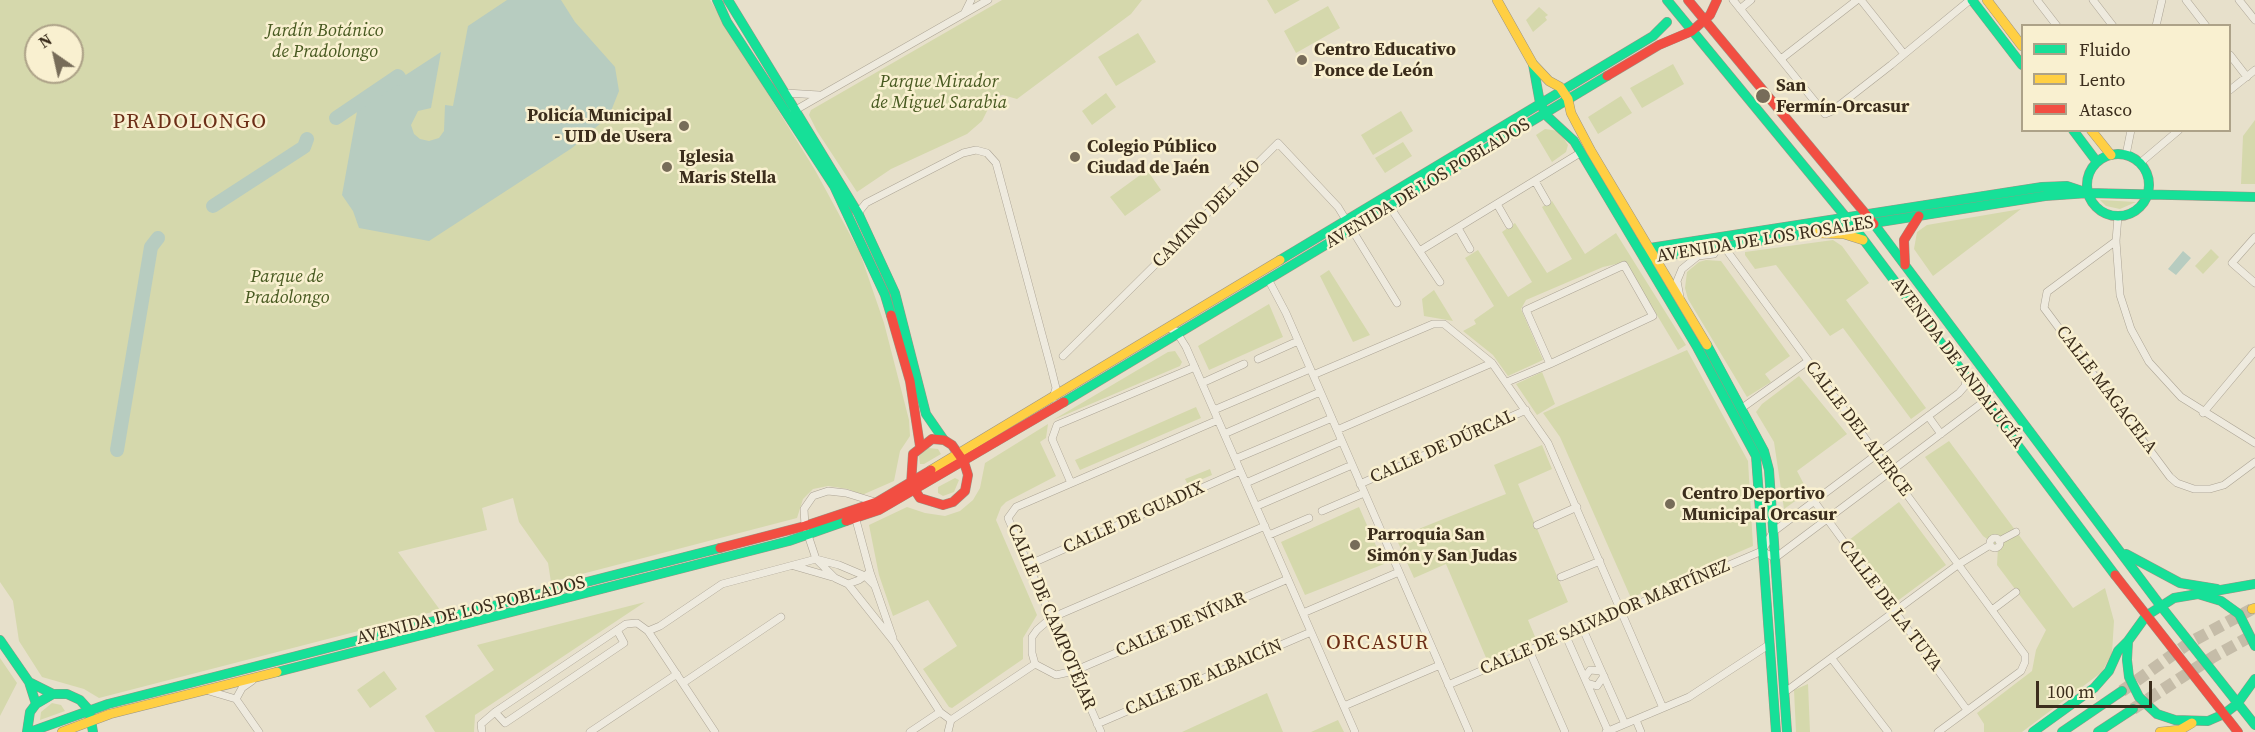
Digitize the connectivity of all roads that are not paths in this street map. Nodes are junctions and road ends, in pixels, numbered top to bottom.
1 (717, 0) edge
2 (728, 0) edge
3 (971, 0) edge
4 (988, 0) edge
5 (1497, 0) edge
6 (1666, 0) edge
7 (1688, 0) edge
8 (1717, 0) edge
9 (1734, 0) edge
10 (1751, 0) edge
11 (1859, 0) edge
12 (1971, 0) edge
13 (1987, 0) edge
14 (2037, 0) edge
15 (2093, 0) edge
16 (2162, 0) edge
17 (2186, 0) edge
18 (2239, 0) edge
19 (1740, 9) junction
20 (965, 12) junction
21 (1705, 20) junction
22 (2255, 20) edge
23 (1667, 22) junction
24 (2055, 24) edge
25 (2111, 24) edge
26 (2156, 24) edge
27 (2204, 24) edge
28 (1692, 31) junction
29 (1678, 37) junction
30 (2021, 45) edge
31 (1904, 54) junction
32 (2231, 57) edge
33 (1781, 59) junction
34 (1533, 64) junction
35 (2021, 64) edge
36 (2255, 70) edge
37 (2247, 77) junction
38 (1549, 81) junction
39 (1538, 88) junction
40 (2231, 89) edge
41 (1562, 90) junction
42 (786, 93) junction
43 (819, 94) junction
44 (1568, 99) junction
45 (1540, 103) junction
46 (792, 112) junction
47 (1546, 112) junction
48 (1571, 113) junction
49 (1556, 122) junction
50 (2074, 132) edge
51 (2093, 132) edge
52 (2131, 132) edge
53 (2177, 132) edge
54 (1580, 153) junction
55 (2110, 155) junction
56 (2126, 155) junction
57 (2097, 162) junction
58 (2140, 163) junction
59 (1535, 181) junction
60 (2088, 193) junction
61 (2148, 193) junction
62 (2255, 197) edge
63 (1383, 198) junction
64 (1547, 202) dead end
65 (1497, 204) junction
66 (1391, 208) junction
67 (858, 213) junction
68 (1866, 214) junction
69 (1919, 216) junction
70 (2118, 216) junction
71 (1846, 218) junction
72 (1347, 219) junction
73 (1874, 224) junction
74 (1509, 225) dead end
75 (1854, 227) junction
76 (1458, 228) junction
77 (1353, 230) junction
78 (1816, 233) junction
79 (2255, 237) edge
80 (1864, 240) junction
81 (2115, 241) junction
82 (1650, 248) junction
83 (1720, 248) junction
84 (1470, 249) dead end
85 (1420, 250) junction
86 (1643, 258) junction
87 (1656, 258) junction
88 (1905, 265) junction
89 (1255, 274) junction
90 (1269, 281) junction
91 (1440, 282) dead end
92 (2255, 283) edge
93 (1681, 299) junction
94 (1397, 303) dead end
95 (1186, 316) junction
96 (1168, 328) junction
97 (1180, 335) junction
98 (1298, 341) junction
99 (2255, 351) edge
100 (1063, 356) dead end
101 (1258, 358) dead end
102 (1808, 361) junction
103 (1492, 363) junction
104 (1244, 364) dead end
105 (1550, 364) junction
106 (1195, 367) junction
107 (1311, 372) junction
108 (1967, 375) junction
109 (1994, 380) junction
110 (1507, 382) junction
111 (1202, 383) junction
112 (1320, 392) junction
113 (1053, 399) junction
114 (1986, 400) junction
115 (1742, 408) junction
116 (1214, 410) junction
117 (1526, 410) junction
118 (2203, 413) junction
119 (1928, 416) junction
120 (1332, 418) junction
121 (1218, 420) junction
122 (1337, 430) junction
123 (1224, 434) junction
124 (1941, 434) junction
125 (944, 440) junction
126 (1342, 441) junction
127 (2255, 443) edge
128 (920, 446) junction
129 (1877, 454) junction
130 (962, 458) junction
131 (1235, 459) junction
132 (2255, 462) edge
133 (1352, 465) junction
134 (1240, 471) junction
135 (1890, 471) junction
136 (1071, 483) junction
137 (1246, 483) junction
138 (1360, 483) junction
139 (912, 488) junction
140 (1364, 493) junction
141 (1814, 501) junction
142 (877, 502) junction
143 (1257, 506) junction
144 (1577, 507) junction
145 (1322, 511) dead end
146 (848, 513) junction
147 (1308, 518) dead end
148 (1827, 519) junction
149 (856, 520) junction
150 (1537, 525) dead end
151 (1265, 526) junction
152 (806, 530) junction
153 (1773, 532) junction
154 (2016, 532) dead end
155 (1269, 535) junction
156 (1762, 550) junction
157 (2120, 550) junction
158 (1775, 558) junction
159 (816, 559) junction
160 (1600, 561) junction
161 (1959, 564) junction
162 (792, 565) junction
163 (1028, 565) junction
164 (1399, 572) junction
165 (867, 574) junction
166 (1561, 577) dead end
167 (835, 578) junction
168 (1288, 579) junction
169 (848, 584) junction
170 (2255, 584) edge
171 (2223, 590) junction
172 (2016, 592) dead end
173 (2198, 594) junction
174 (2160, 605) junction
175 (1621, 610) junction
176 (1992, 610) junction
177 (1895, 612) junction
178 (1303, 613) junction
179 (2146, 616) junction
180 (782, 617) dead end
181 (1051, 618) junction
182 (1582, 627) junction
183 (617, 630) junction
184 (648, 631) junction
185 (1311, 632) junction
186 (1565, 634) junction
187 (0, 640) edge
188 (2128, 641) junction
189 (895, 643) junction
190 (1770, 644) junction
191 (2255, 646) edge
192 (1529, 650) junction
193 (1832, 659) junction
194 (1035, 664) junction
195 (1440, 665) junction
196 (1074, 671) junction
197 (677, 674) junction
198 (1603, 674) junction
199 (223, 675) junction
200 (263, 675) junction
201 (2255, 679) edge
202 (1586, 680) junction
203 (29, 682) junction
204 (232, 683) junction
205 (682, 683) junction
206 (1448, 685) junction
207 (204, 690) junction
208 (2122, 691) tunnel mouth
209 (1785, 692) junction
210 (53, 694) junction
211 (237, 696) junction
212 (36, 704) junction
213 (2237, 704) junction
214 (1344, 706) junction
215 (1663, 708) junction
216 (2133, 708) tunnel mouth
217 (89, 710) junction
218 (1967, 710) junction
219 (495, 712) junction
220 (940, 712) junction
221 (2224, 714) junction
222 (951, 720) junction
223 (1636, 720) junction
224 (93, 721) junction
225 (2192, 723) junction
226 (1097, 724) junction
227 (1624, 724) junction
228 (2255, 726) edge
229 (2183, 731) edge
230 (29, 732) edge
231 (62, 732) edge
232 (93, 732) edge
233 (259, 732) edge
234 (482, 732) edge
235 (590, 732) edge
236 (715, 732) edge
237 (910, 732) edge
238 (948, 732) edge
239 (1101, 732) edge
240 (1355, 732) edge
241 (1469, 732) edge
242 (1565, 732) edge
243 (1607, 732) edge
244 (1641, 732) edge
245 (1775, 732) edge
246 (1787, 732) edge
247 (1888, 732) edge
248 (1938, 732) edge
249 (2033, 732) edge
250 (2062, 732) edge
251 (2098, 732) edge
252 (2160, 732) edge
253 (2238, 732) edge

1 - 46 main road
2 - 42 main road
3 - 20 street
4 - 20 street
5 - 34 main road
6 - 23 main road
6 - 28 main road, AVENIDA DE ANDALUCÍA
7 - 21 main road, AVENIDA DE ANDALUCÍA
8 - 21 main road, AVENIDA DE LOS POBLADOS
9 - 19 street
10 - 19 street
11 - 31 street
11 - 33 street
12 - 31 street
12 - 35 main road
13 - 30 main road
14 - 24 street
15 - 25 street
16 - 26 street
17 - 27 street
18 - 22 street
19 - 33 street
20 - 43 street
21 - 28 main road, AVENIDA DE LOS POBLADOS
21 - 68 main road, AVENIDA DE ANDALUCÍA
23 - 29 main road
23 - 41 main road, AVENIDA DE LOS POBLADOS
28 - 29 main road, AVENIDA DE LOS POBLADOS
28 - 71 main road, AVENIDA DE ANDALUCÍA
29 - 44 main road, AVENIDA DE LOS POBLADOS
31 - 33 street
32 - 37 street
34 - 38 main road
34 - 39 main road
36 - 37 street
37 - 40 street
38 - 39 main road
38 - 41 main road
39 - 45 main road
41 - 44 main road
41 - 45 main road, AVENIDA DE LOS POBLADOS
42 - 43 street
42 - 46 main road
43 - 46 street
44 - 47 main road, AVENIDA DE LOS POBLADOS
44 - 48 main road
45 - 47 main road
45 - 63 main road, AVENIDA DE LOS POBLADOS
46 - 67 main road
46 - 128 main road
47 - 49 main road
47 - 66 main road, AVENIDA DE LOS POBLADOS
48 - 49 main road
48 - 82 main road
49 - 54 main road
50 - 57 main road
51 - 55 main road
52 - 56 street
53 - 58 street
54 - 59 street
54 - 86 main road
55 - 56 main road
55 - 57 main road
56 - 58 main road
57 - 60 main road
58 - 61 main road
59 - 64 street
59 - 65 street
60 - 61 main road, AVENIDA DE LOS ROSALES
60 - 68 main road, AVENIDA DE LOS ROSALES
60 - 69 main road, AVENIDA DE LOS ROSALES
60 - 70 main road
61 - 62 main road, AVENIDA DE LOS ROSALES
61 - 70 main road
63 - 66 street
63 - 72 main road, AVENIDA DE LOS POBLADOS
65 - 74 street
65 - 76 street
66 - 77 main road, AVENIDA DE LOS POBLADOS
66 - 85 street
67 - 113 street
67 - 125 main road
68 - 71 main road, AVENIDA DE LOS ROSALES
68 - 73 main road, AVENIDA DE ANDALUCÍA
69 - 73 main road, AVENIDA DE LOS ROSALES
69 - 88 main road
70 - 81 street
71 - 75 main road, AVENIDA DE ANDALUCÍA
71 - 82 main road, AVENIDA DE LOS ROSALES
72 - 77 street
72 - 89 main road, AVENIDA DE LOS POBLADOS
72 - 100 street, CAMINO DEL RÍO
73 - 75 main road, AVENIDA DE LOS ROSALES
73 - 88 main road, AVENIDA DE ANDALUCÍA
75 - 78 main road, AVENIDA DE LOS ROSALES
75 - 80 main road, AVENIDA DE ANDALUCÍA
76 - 84 street
76 - 85 street
77 - 90 main road, AVENIDA DE LOS POBLADOS
77 - 94 street
78 - 80 main road
78 - 83 main road, AVENIDA DE LOS ROSALES
79 - 92 street
80 - 108 main road, AVENIDA DE ANDALUCÍA
81 - 118 street
81 - 132 street, CALLE MAGACELA
82 - 86 main road, AVENIDA DE LOS ROSALES
82 - 87 main road
83 - 87 main road, AVENIDA DE LOS ROSALES
83 - 93 street
83 - 102 street, CALLE DEL ALERCE
85 - 91 street
86 - 87 main road, AVENIDA DE LOS ROSALES
86 - 156 main road
87 - 93 main road
88 - 109 main road, AVENIDA DE ANDALUCÍA
89 - 90 street
89 - 95 main road, AVENIDA DE LOS POBLADOS
90 - 97 main road, AVENIDA DE LOS POBLADOS
90 - 98 street
93 - 115 main road
95 - 96 main road, AVENIDA DE LOS POBLADOS
95 - 97 street
96 - 97 street
96 - 113 main road, AVENIDA DE LOS POBLADOS
97 - 106 street
97 - 130 main road, AVENIDA DE LOS POBLADOS
98 - 101 street
98 - 107 street
99 - 118 street
102 - 115 street
102 - 129 street, CALLE DEL ALERCE
103 - 107 street
103 - 110 street
103 - 122 street
104 - 111 street
105 - 105 street
105 - 110 street
106 - 111 street
106 - 136 street
107 - 112 street
107 - 116 street
108 - 114 main road, AVENIDA DE ANDALUCÍA
108 - 119 street
109 - 114 street
109 - 157 main road, AVENIDA DE ANDALUCÍA
110 - 117 street
111 - 116 street
112 - 120 street
112 - 123 street
113 - 130 main road, AVENIDA DE LOS POBLADOS
114 - 124 street
114 - 179 main road, AVENIDA DE ANDALUCÍA
115 - 153 main road
116 - 121 street
117 - 138 street, CALLE DE DÚRCAL
117 - 144 street
118 - 127 street
119 - 124 street
119 - 129 street
120 - 122 street
120 - 131 street
121 - 123 street
121 - 136 street, CALLE DE CAMPOTÉJAR
122 - 126 street
123 - 131 street
124 - 135 street
125 - 128 main road
125 - 130 main road
126 - 133 street
126 - 137 street
128 - 139 main road
129 - 135 street, CALLE DEL ALERCE
129 - 141 street
130 - 139 main road, AVENIDA DE LOS POBLADOS
130 - 139 main road
131 - 134 street
133 - 138 street
133 - 143 street
134 - 137 street
134 - 163 street, CALLE DE GUADIX
135 - 148 street
135 - 161 street, CALLE DEL ALERCE
136 - 163 street, CALLE DE CAMPOTÉJAR
137 - 143 street
138 - 140 street
139 - 142 main road, AVENIDA DE LOS POBLADOS
139 - 149 main road, AVENIDA DE LOS POBLADOS
140 - 145 street
140 - 164 street
141 - 148 street, CALLE DE LA TUYA
141 - 153 street
142 - 146 main road, AVENIDA DE LOS POBLADOS
142 - 152 street
143 - 151 street
144 - 150 street
144 - 160 street
146 - 149 street
146 - 152 main road, AVENIDA DE LOS POBLADOS
147 - 155 street
148 - 158 street
148 - 177 street, CALLE DE LA TUYA
149 - 152 main road, AVENIDA DE LOS POBLADOS
149 - 165 street
151 - 155 street
151 - 181 street
152 - 159 street
152 - 199 main road, AVENIDA DE LOS POBLADOS
152 - 200 main road, AVENIDA DE LOS POBLADOS
153 - 156 street
153 - 158 main road
154 - 161 street
155 - 168 street
156 - 158 street
156 - 175 street, CALLE DE SALVADOR MARTÍNEZ
156 - 190 main road
157 - 171 main road
157 - 174 main road, AVENIDA DE ANDALUCÍA
158 - 209 main road
159 - 162 street
159 - 165 street
159 - 167 street
160 - 166 street
160 - 175 street
161 - 176 street, CALLE DEL ALERCE
161 - 177 street
162 - 167 street
162 - 184 street
163 - 181 street, CALLE DE CAMPOTÉJAR
164 - 178 street
164 - 195 street
165 - 169 street
165 - 189 street
167 - 169 street
168 - 178 street
168 - 196 street, CALLE DE NÍVAR
169 - 189 street
170 - 171 main road
171 - 173 main road
172 - 176 street
173 - 174 main road
173 - 191 main road
174 - 179 main road
174 - 213 main road, AVENIDA DE ANDALUCÍA
175 - 182 street, CALLE DE SALVADOR MARTÍNEZ
175 - 215 street
176 - 218 street, CALLE DEL ALERCE
177 - 193 street
177 - 218 street, CALLE DE LA TUYA
178 - 185 street
179 - 188 main road
179 - 221 main road, AVENIDA DE ANDALUCÍA
180 - 205 street
181 - 194 street
181 - 196 street, CALLE DE CAMPOTÉJAR
182 - 186 street, CALLE DE SALVADOR MARTÍNEZ
182 - 198 street
183 - 184 street
183 - 219 street
183 - 219 street
184 - 197 street
185 - 214 street
185 - 226 street, CALLE DE ALBAICÍN
186 - 192 street, CALLE DE SALVADOR MARTÍNEZ
186 - 202 street
187 - 203 main road
188 - 225 main road
188 - 249 main road
189 - 220 street
190 - 215 street
190 - 245 main road
192 - 206 street, CALLE DE SALVADOR MARTÍNEZ
192 - 242 street
193 - 209 street
193 - 247 street
194 - 196 street
194 - 222 street
195 - 206 street
195 - 214 street
196 - 226 street, CALLE DE CAMPOTÉJAR
197 - 205 street
197 - 235 street
198 - 202 street
198 - 202 street
198 - 227 street
199 - 204 street
199 - 217 main road, AVENIDA DE LOS POBLADOS
200 - 204 main road, AVENIDA DE LOS POBLADOS
200 - 211 street
201 - 213 main road
202 - 243 street
203 - 210 main road
203 - 212 main road
204 - 207 main road, AVENIDA DE LOS POBLADOS
204 - 211 street
205 - 236 street
206 - 241 street
207 - 211 street
207 - 224 main road, AVENIDA DE LOS POBLADOS
208 - 250 main road
209 - 246 main road
210 - 212 main road
210 - 217 main road
211 - 233 street
212 - 230 main road
213 - 221 main road
213 - 228 main road, AVENIDA DE ANDALUCÍA
214 - 240 street
215 - 223 street
216 - 251 main road
217 - 224 main road
217 - 230 main road, AVENIDA DE LOS POBLADOS
218 - 248 street, CALLE DEL ALERCE
219 - 234 street
220 - 222 street
220 - 237 street
221 - 225 main road
221 - 253 main road, AVENIDA DE ANDALUCÍA
222 - 238 street
223 - 227 street
223 - 244 street
224 - 231 main road, AVENIDA DE LOS POBLADOS
224 - 232 main road
225 - 229 main road
226 - 239 street, CALLE DE CAMPOTÉJAR
227 - 243 street
229 - 252 main road

